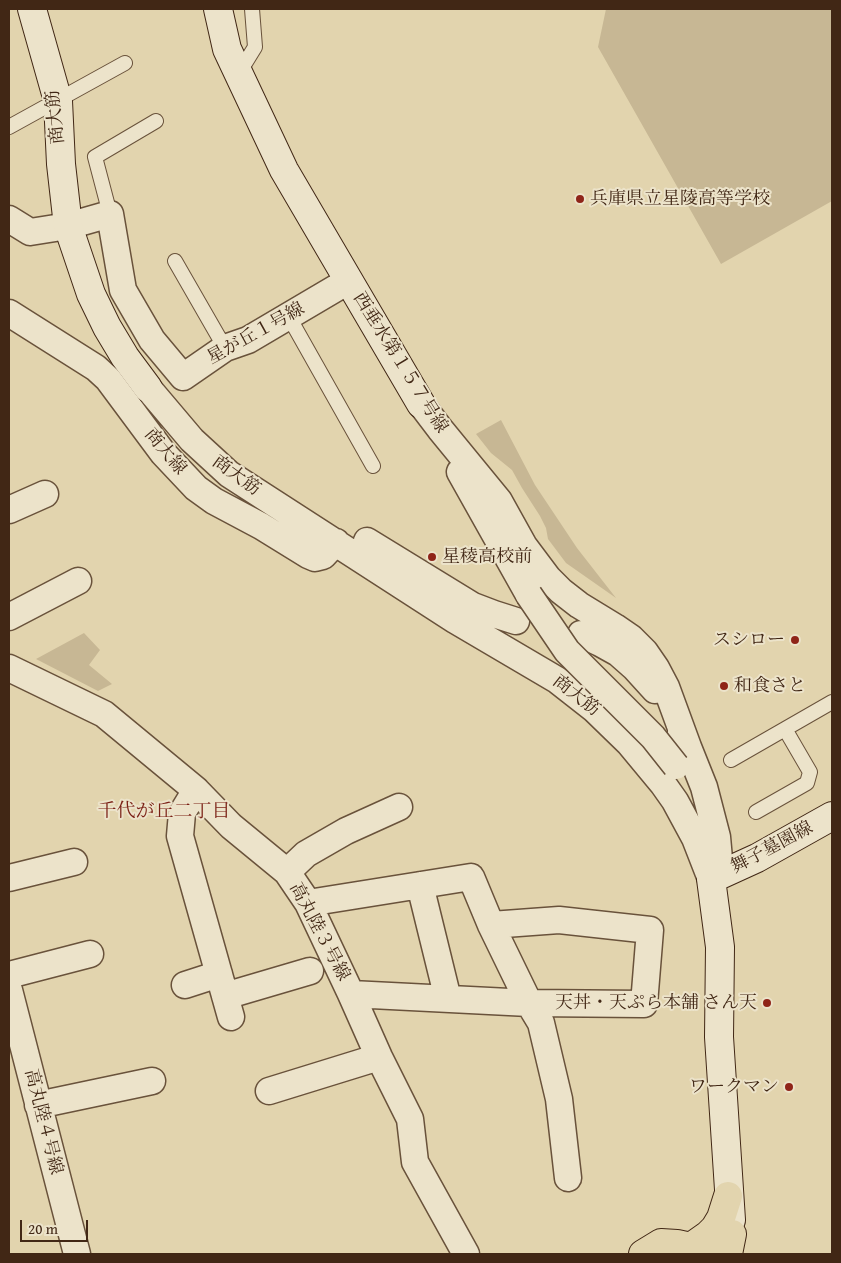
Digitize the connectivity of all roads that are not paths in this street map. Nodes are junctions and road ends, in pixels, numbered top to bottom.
1 (32, 9) edge
2 (218, 9) edge
3 (252, 9) edge
4 (125, 63) dead end
5 (239, 73) junction
6 (58, 101) junction
7 (156, 121) dead end
8 (9, 127) edge
9 (110, 214) junction
10 (9, 219) edge
11 (68, 226) junction
12 (175, 261) dead end
13 (348, 281) junction
14 (9, 313) edge
15 (289, 317) junction
16 (225, 348) junction
17 (148, 388) junction
18 (422, 404) junction
19 (373, 466) dead end
20 (45, 494) dead end
21 (9, 510) edge
22 (336, 542) junction
23 (78, 581) dead end
24 (9, 617) edge
25 (516, 620) dead end
26 (581, 634) dead end
27 (9, 668) edge
28 (832, 702) edge
29 (785, 729) junction
30 (682, 756) junction
31 (731, 760) dead end
32 (196, 790) junction
33 (399, 807) dead end
34 (756, 812) dead end
35 (832, 816) edge
36 (74, 862) dead end
37 (707, 868) junction
38 (287, 872) junction
39 (9, 878) edge
40 (420, 885) junction
41 (308, 903) junction
42 (491, 924) junction
43 (90, 954) dead end
44 (310, 971) dead end
45 (9, 975) edge
46 (185, 985) dead end
47 (9, 990) edge
48 (351, 994) junction
49 (225, 996) junction
50 (448, 999) junction
51 (529, 1003) junction
52 (379, 1057) junction
53 (152, 1081) dead end
54 (269, 1092) dead end
55 (38, 1106) junction
56 (568, 1178) dead end
57 (728, 1196) junction
58 (731, 1248) edge
59 (698, 1251) edge
60 (77, 1254) edge
61 (466, 1254) edge
62 (643, 1254) edge

1 - 6 street, 商大筋
2 - 5 street, 西垂水第１５７号線
3 - 5 lane
4 - 6 lane
5 - 13 street, 西垂水第１５７号線
6 - 8 lane
6 - 11 street, 商大筋
7 - 9 lane
9 - 11 street
9 - 16 street, 星が丘１号線
10 - 11 street
11 - 17 street, 商大筋
12 - 16 lane
13 - 15 street, 星が丘１号線
13 - 18 street, 西垂水第１５７号線
14 - 22 street, 商大線
15 - 16 street, 星が丘１号線
15 - 19 lane
17 - 22 street, 商大筋
17 - 25 street, 商大筋
18 - 30 street, bridge
18 - 30 street, 西垂水第１５７号線
20 - 21 street
22 - 37 street, 商大筋
23 - 24 street
26 - 30 street
27 - 32 street, 高丸陸３号線
28 - 29 lane
29 - 31 lane
29 - 34 lane
30 - 37 street
32 - 38 street, 高丸陸３号線
32 - 49 street
33 - 38 street
35 - 37 street, 舞子墓園線
36 - 39 street
37 - 57 street
38 - 41 street, 高丸陸３号線
40 - 41 street
40 - 42 street
40 - 50 street
41 - 48 street, 高丸陸３号線
42 - 51 street
42 - 51 street
43 - 45 street
44 - 49 street
46 - 49 street
47 - 55 street, 高丸陸４号線
48 - 50 street
48 - 52 street, 高丸陸３号線
50 - 51 street
51 - 56 street
52 - 54 street
52 - 61 street, 高丸陸３号線
53 - 55 street
55 - 60 street, 高丸陸４号線
57 - 58 street
57 - 59 highway
59 - 62 highway

